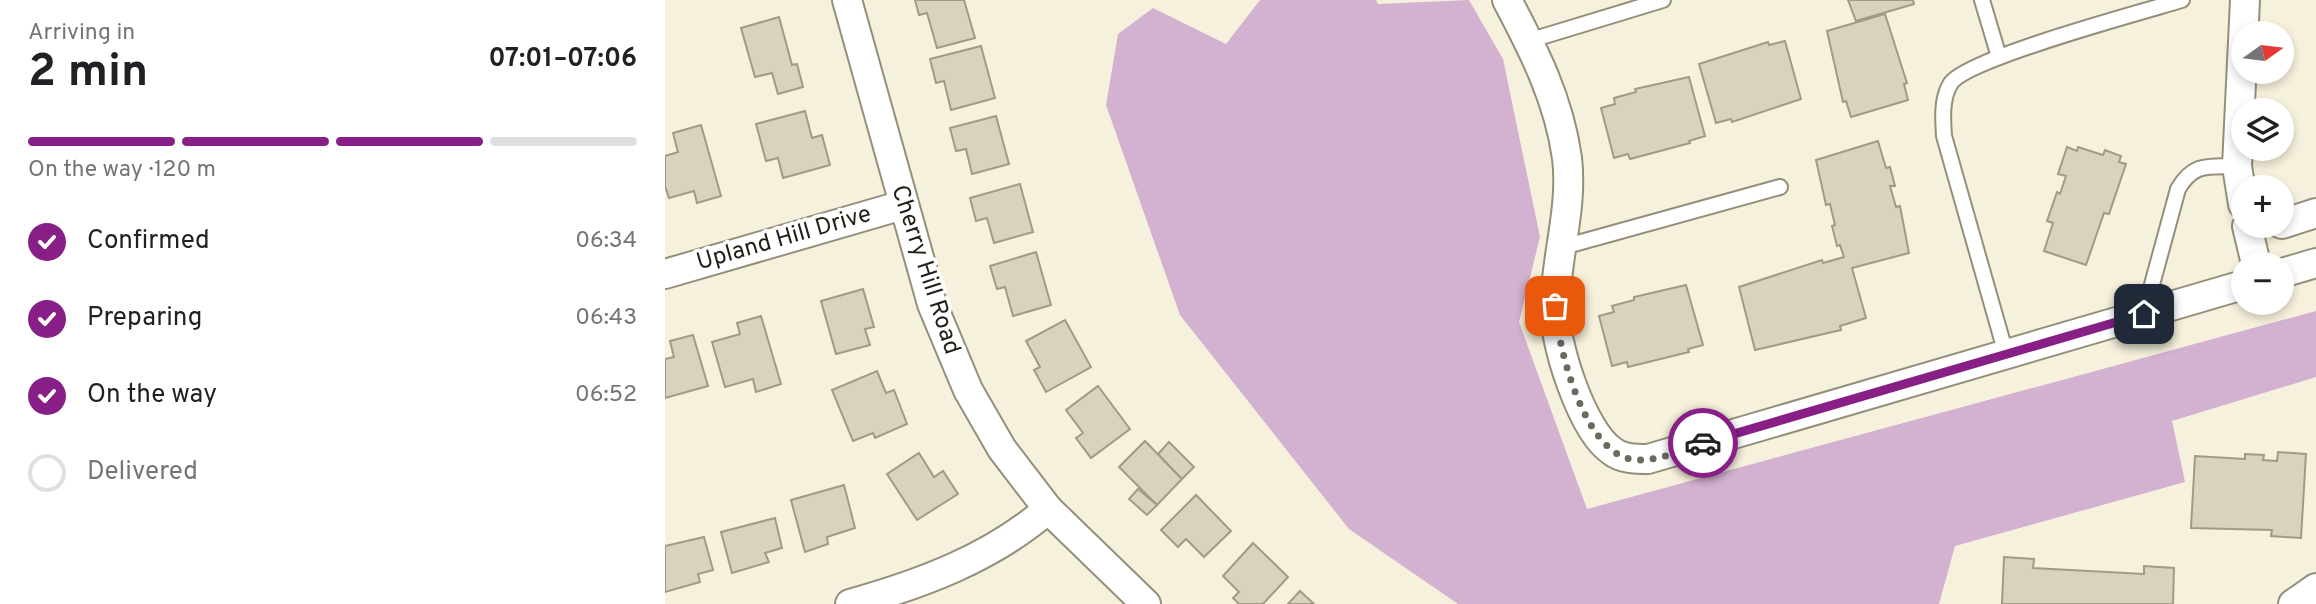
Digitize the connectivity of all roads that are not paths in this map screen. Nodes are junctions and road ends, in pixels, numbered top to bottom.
1 (847, 0) edge
2 (1507, 0) edge
3 (1663, 0) edge
4 (1982, 0) edge
5 (2182, 0) edge
6 (2245, 0) edge
7 (1528, 41) junction
8 (1999, 57) junction
9 (2237, 166) junction
10 (2238, 175) edge
11 (1780, 187) dead end
12 (903, 205) junction
13 (2316, 213) edge
14 (2294, 220) edge
15 (1563, 247) junction
16 (2316, 263) edge
17 (2294, 269) edge
18 (665, 274) edge
19 (2231, 289) edge
20 (2144, 314) junction
21 (2006, 354) junction
22 (1048, 509) junction
23 (2316, 588) edge
24 (850, 604) edge
25 (1146, 604) edge
26 (2293, 604) edge

1 - 12 street, Cherry Hill Road
2 - 7 street
3 - 7 lane
4 - 8 lane
5 - 8 lane
6 - 9 street
7 - 15 street
8 - 21 lane
9 - 10 street
9 - 20 lane
11 - 15 lane
12 - 18 street, Upland Hill Drive
12 - 22 street, Cherry Hill Road
13 - 14 street
15 - 21 street
16 - 17 street
19 - 20 street
20 - 21 street
22 - 24 street
22 - 25 street, Cherry Hill Road
23 - 26 street

